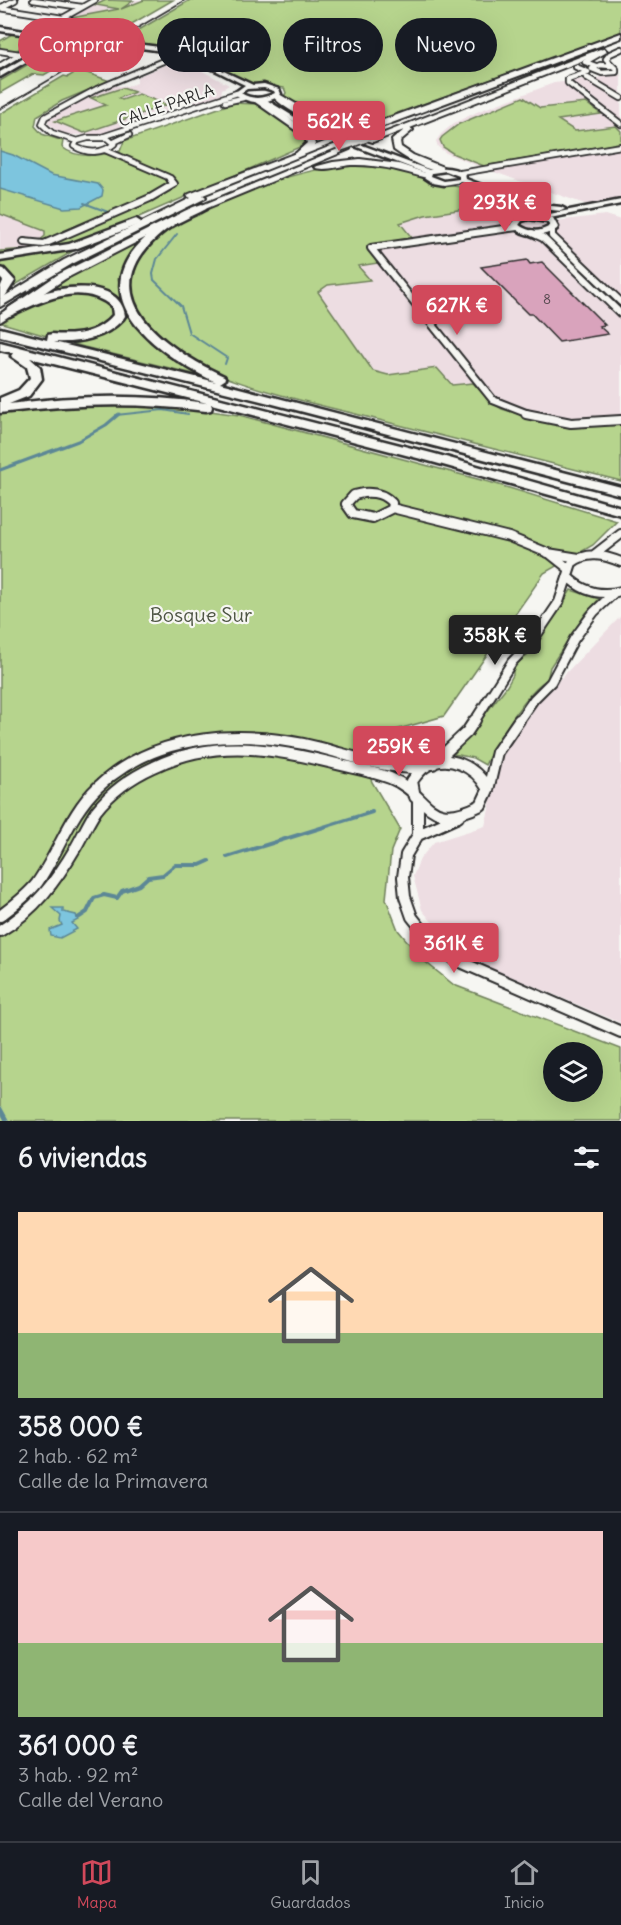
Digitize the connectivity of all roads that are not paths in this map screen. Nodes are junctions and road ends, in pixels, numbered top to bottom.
1 (15, 0) edge
2 (33, 0) edge
3 (87, 0) edge
4 (94, 0) edge
5 (82, 7) junction
6 (0, 8) edge
7 (63, 18) joint
8 (0, 27) edge
9 (18, 30) edge
10 (621, 40) edge
11 (621, 49) edge
12 (0, 51) edge
13 (18, 54) edge
14 (18, 55) edge
15 (606, 57) junction
16 (18, 64) edge
17 (157, 64) edge
18 (0, 66) edge
19 (576, 67) junction
20 (568, 68) dead end
21 (595, 68) junction
22 (621, 69) edge
23 (612, 70) junction
24 (209, 72) edge
25 (219, 72) edge
26 (0, 75) edge
27 (586, 77) junction
28 (570, 85) junction
29 (251, 86) junction
30 (478, 87) junction
31 (577, 89) junction
32 (241, 93) junction
33 (274, 97) junction
34 (621, 98) edge
35 (260, 100) junction
36 (465, 105) junction
37 (621, 124) edge
38 (102, 137) junction
39 (362, 137) junction
40 (77, 141) junction
41 (114, 142) junction
42 (338, 146) junction
43 (621, 146) edge
44 (105, 150) junction
45 (433, 172) junction
46 (240, 176) junction
47 (460, 178) junction
48 (242, 190) junction
49 (505, 197) junction
50 (621, 204) edge
51 (202, 207) junction
52 (583, 208) junction
53 (538, 217) junction
54 (136, 222) junction
55 (518, 223) junction
56 (553, 226) junction
57 (532, 233) junction
58 (24, 242) dead end
59 (0, 258) edge
60 (0, 271) edge
61 (0, 297) edge
62 (621, 302) edge
63 (3, 311) edge
64 (621, 314) edge
65 (0, 330) edge
66 (17, 333) junction
67 (56, 345) junction
68 (0, 348) edge
69 (278, 400) junction
70 (0, 403) edge
71 (0, 409) edge
72 (283, 420) junction
73 (621, 420) edge
74 (621, 491) edge
75 (392, 508) junction
76 (621, 511) edge
77 (621, 534) edge
78 (548, 553) junction
79 (593, 555) junction
80 (579, 558) junction
81 (621, 562) edge
82 (568, 573) junction
83 (618, 592) edge
84 (428, 766) junction
85 (488, 790) junction
86 (416, 800) junction
87 (463, 814) junction
88 (418, 835) junction
89 (0, 916) edge
90 (0, 932) edge
91 (621, 1032) edge

1 - 6 street
2 - 5 street
3 - 4 street
4 - 5 street
5 - 7 street
6 - 7 street
8 - 9 street
10 - 15 highway
10 - 30 highway
10 - 39 highway
11 - 15 street
12 - 13 street
14 - 18 street
15 - 21 street
15 - 21 street
15 - 22 street
15 - 23 street
15 - 36 highway
16 - 26 street
17 - 40 street
19 - 20 street
19 - 21 street
19 - 28 street
21 - 23 street
21 - 23 street
21 - 28 street
22 - 23 street
23 - 27 street
24 - 32 street
25 - 29 street
27 - 31 street
27 - 34 street
28 - 31 street
29 - 32 street
29 - 33 street
30 - 33 highway
30 - 39 highway
31 - 37 street
32 - 35 street
32 - 38 street, CALLE PARLA
32 - 41 street, CALLE PARLA
33 - 35 street
33 - 45 street
35 - 45 street
35 - 46 highway
36 - 39 highway
36 - 45 highway
38 - 40 street, CALLE PARLA
38 - 41 street
39 - 42 highway, bridge
39 - 42 highway
40 - 44 street
41 - 44 street, CALLE PARLA
42 - 46 highway
42 - 48 highway
42 - 63 highway
43 - 47 street
44 - 58 street
45 - 47 street
45 - 47 street
45 - 48 highway
46 - 54 highway
47 - 49 street
47 - 55 street
48 - 51 highway
49 - 52 street
49 - 53 street
50 - 52 street
50 - 56 street
51 - 63 highway
51 - 69 highway
52 - 53 street
53 - 55 street
53 - 56 street
54 - 59 highway
54 - 61 highway
55 - 57 street
55 - 73 street
56 - 57 street
56 - 62 street
57 - 64 street
60 - 61 highway
63 - 66 highway
65 - 66 highway
65 - 67 highway
66 - 67 highway
67 - 69 highway
68 - 70 highway
68 - 72 highway
69 - 74 highway
71 - 72 highway
72 - 76 highway
75 - 75 street
75 - 78 street
77 - 79 street
78 - 80 street
78 - 82 street
79 - 80 street
79 - 81 street
80 - 82 street
82 - 83 street
82 - 84 street
83 - 85 street
84 - 85 street
84 - 86 street
84 - 89 street
85 - 87 street
86 - 87 street
86 - 88 street
86 - 90 street
87 - 88 street
88 - 91 street

